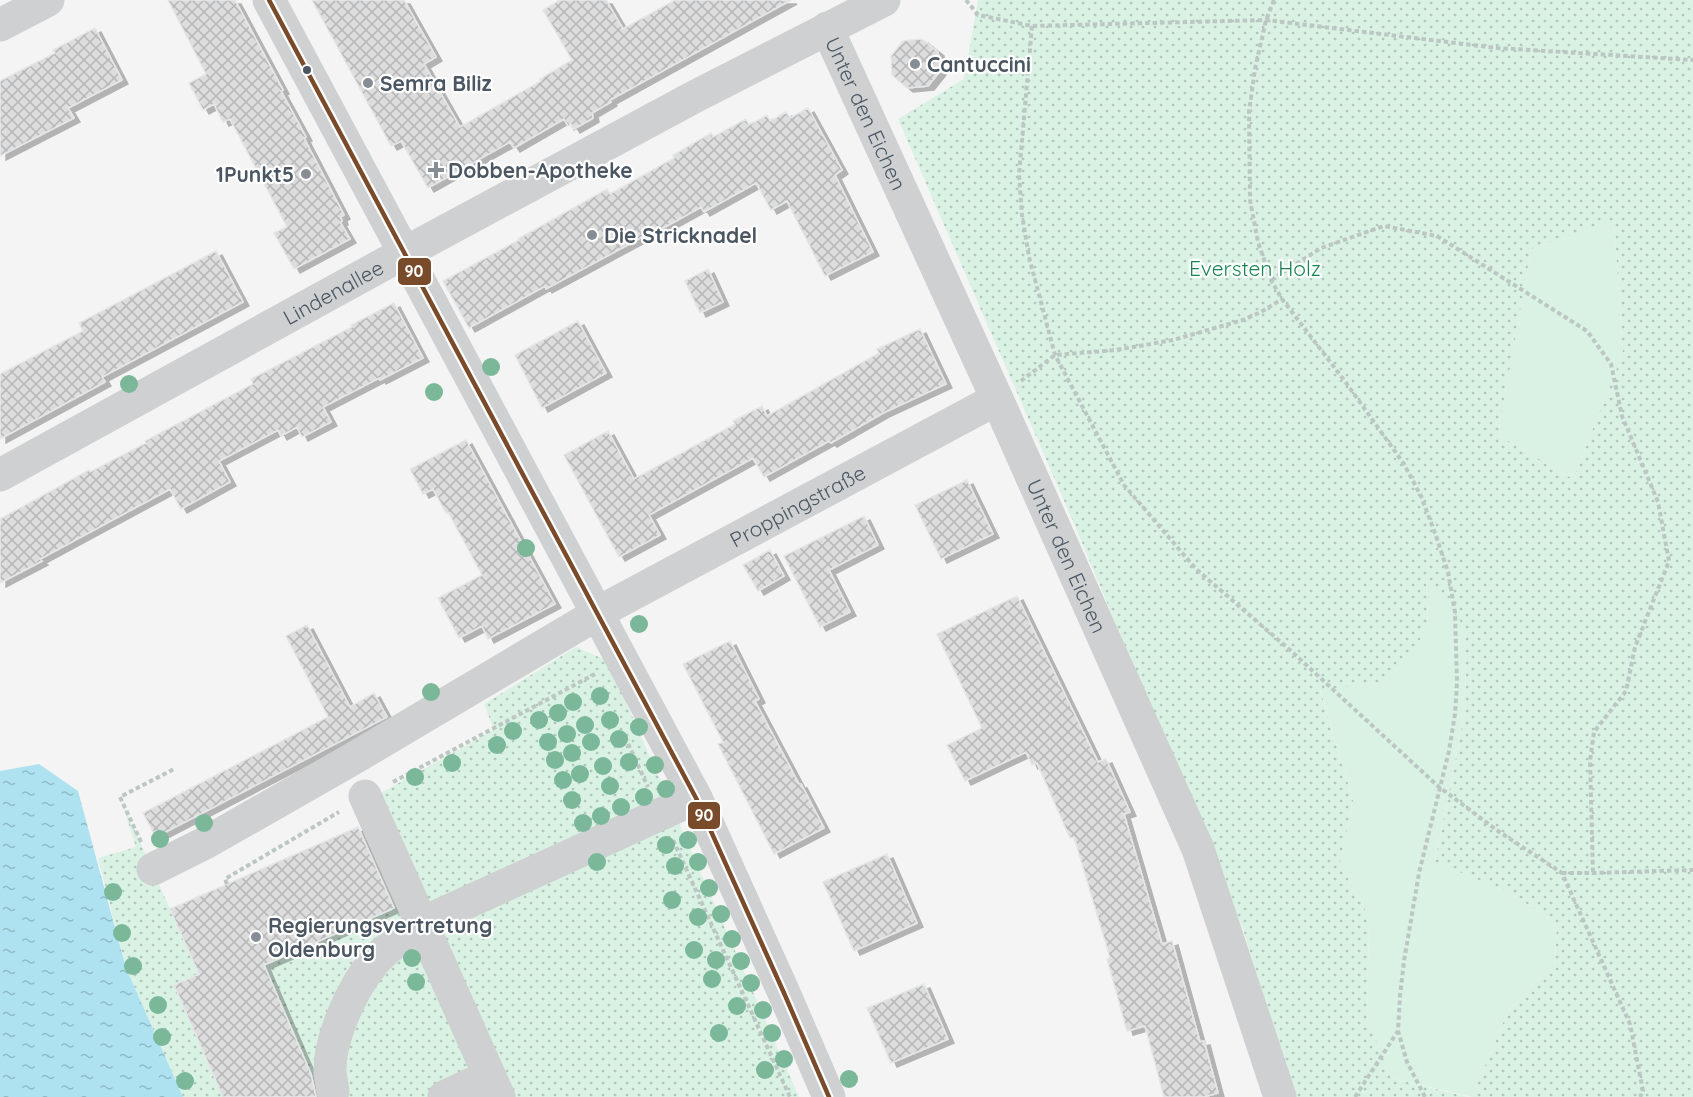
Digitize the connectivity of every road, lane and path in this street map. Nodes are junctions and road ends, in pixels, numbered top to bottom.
1 (48, 0) edge
2 (269, 0) edge
3 (966, 0) edge
4 (1274, 0) edge
5 (869, 3) edge
6 (1266, 20) junction
7 (0, 25) edge
8 (1032, 26) junction
9 (827, 28) junction
10 (1693, 60) edge
11 (405, 253) junction
12 (1271, 280) junction
13 (1282, 299) junction
14 (1055, 355) junction
15 (997, 399) junction
16 (0, 475) edge
17 (597, 615) junction
18 (600, 672) dead end
19 (624, 734) dead end
20 (174, 769) dead end
21 (1439, 787) junction
22 (365, 796) junction
23 (696, 798) junction
24 (661, 814) junction
25 (153, 869) joint
26 (1693, 870) edge
27 (1562, 873) junction
28 (1593, 873) junction
29 (227, 884) dead end
30 (422, 923) junction
31 (1398, 1031) junction
32 (494, 1086) edge
33 (333, 1091) dead end
34 (444, 1097) edge
35 (790, 1097) edge
36 (829, 1097) edge
37 (1280, 1097) edge
38 (1355, 1097) edge
39 (1425, 1097) edge
40 (1640, 1097) edge

1 - 7 street
2 - 11 street
3 - 8 path
4 - 6 path
5 - 9 street, Lindenallee
6 - 8 path
6 - 10 path
6 - 12 path
8 - 14 path
9 - 11 street, Lindenallee
9 - 15 street, Unter den Eichen
11 - 16 street, Lindenallee
11 - 17 street
12 - 13 path
12 - 28 path
13 - 14 path
13 - 21 path
14 - 15 path
14 - 21 path
15 - 17 street, Proppingstraße
15 - 37 street, Unter den Eichen
17 - 23 street
17 - 25 street, Proppingstraße
18 - 22 path
19 - 24 path
20 - 25 path
21 - 27 path
21 - 31 path
22 - 29 path
22 - 30 street
23 - 24 street
23 - 36 street
24 - 30 street
24 - 35 path
26 - 28 path
27 - 28 path
27 - 40 path
30 - 32 street
30 - 33 street
31 - 38 path
31 - 39 path
32 - 34 street

